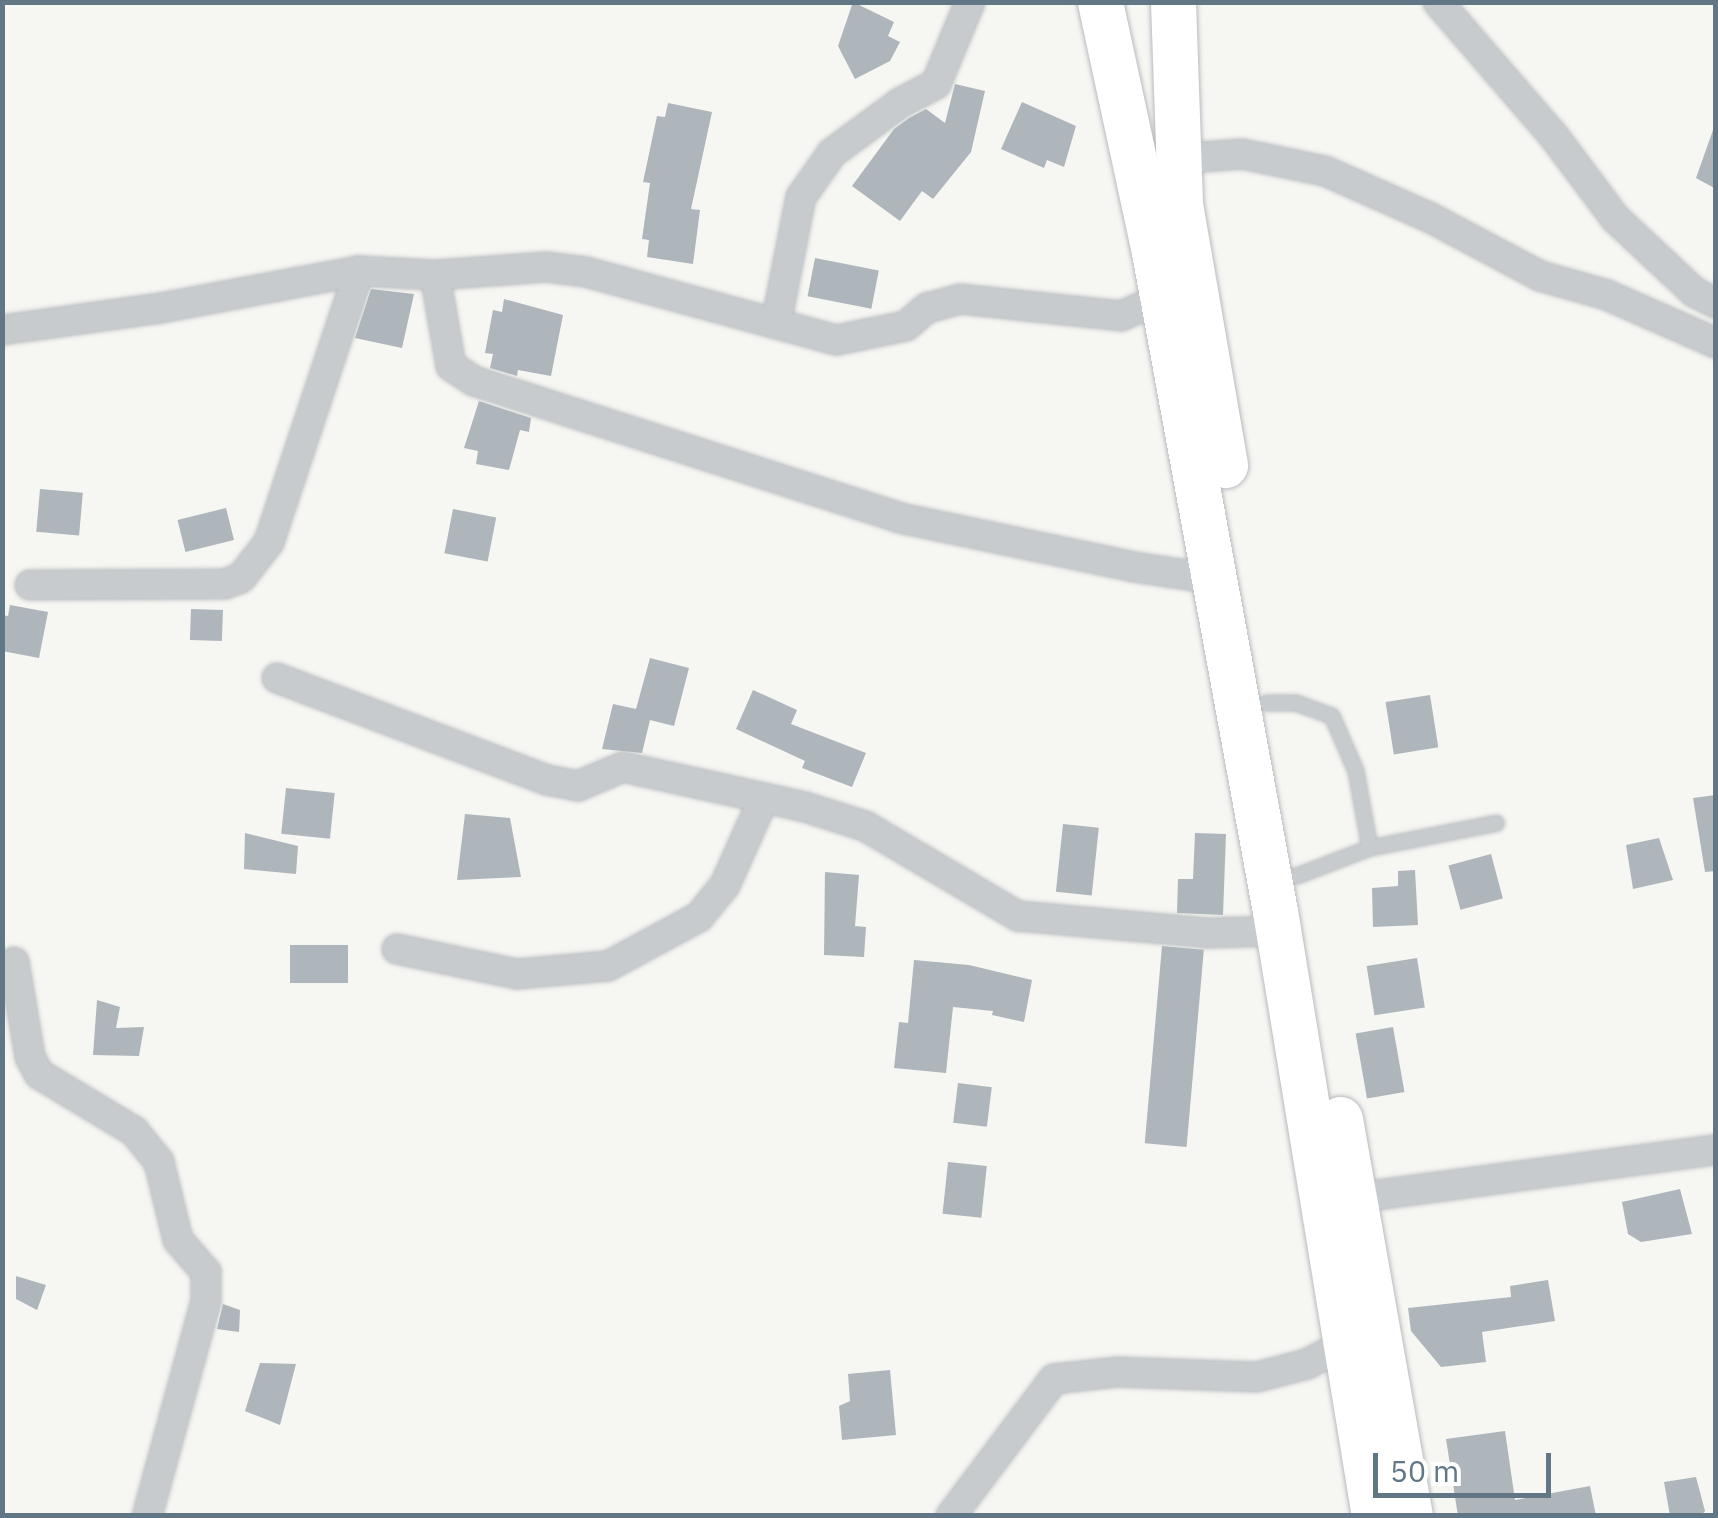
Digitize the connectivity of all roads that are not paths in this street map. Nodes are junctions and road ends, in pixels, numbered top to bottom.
1 (970, 2) edge
2 (1100, 2) edge
3 (1173, 2) edge
4 (1438, 2) edge
5 (1176, 159) junction
6 (1170, 249) junction
7 (359, 271) junction
8 (435, 276) junction
9 (1162, 298) junction
10 (1716, 303) edge
11 (776, 324) junction
12 (2, 330) edge
13 (1716, 343) edge
14 (1214, 579) junction
15 (30, 584) dead end
16 (277, 678) dead end
17 (1266, 703) junction
18 (764, 798) junction
19 (1497, 822) dead end
20 (1370, 848) junction
21 (1297, 876) junction
22 (1279, 931) junction
23 (396, 949) dead end
24 (14, 962) dead end
25 (1716, 1150) edge
26 (1354, 1198) junction
27 (1345, 1344) junction
28 (148, 1516) edge
29 (952, 1516) edge
30 (1374, 1516) edge
31 (1410, 1516) edge

1 - 11 street
2 - 6 main road
3 - 5 main road
4 - 10 street
5 - 6 main road
5 - 13 street
6 - 9 main road
6 - 17 main road
7 - 8 street
7 - 12 street
7 - 15 street
8 - 11 street
8 - 14 street
9 - 11 street
9 - 14 main road
14 - 22 main road
16 - 18 street
17 - 20 lane
17 - 21 main road
18 - 22 street
18 - 23 street
19 - 20 lane
20 - 21 lane
21 - 26 main road
22 - 27 main road
24 - 28 street
25 - 26 street
26 - 31 main road
27 - 29 street
27 - 30 main road

